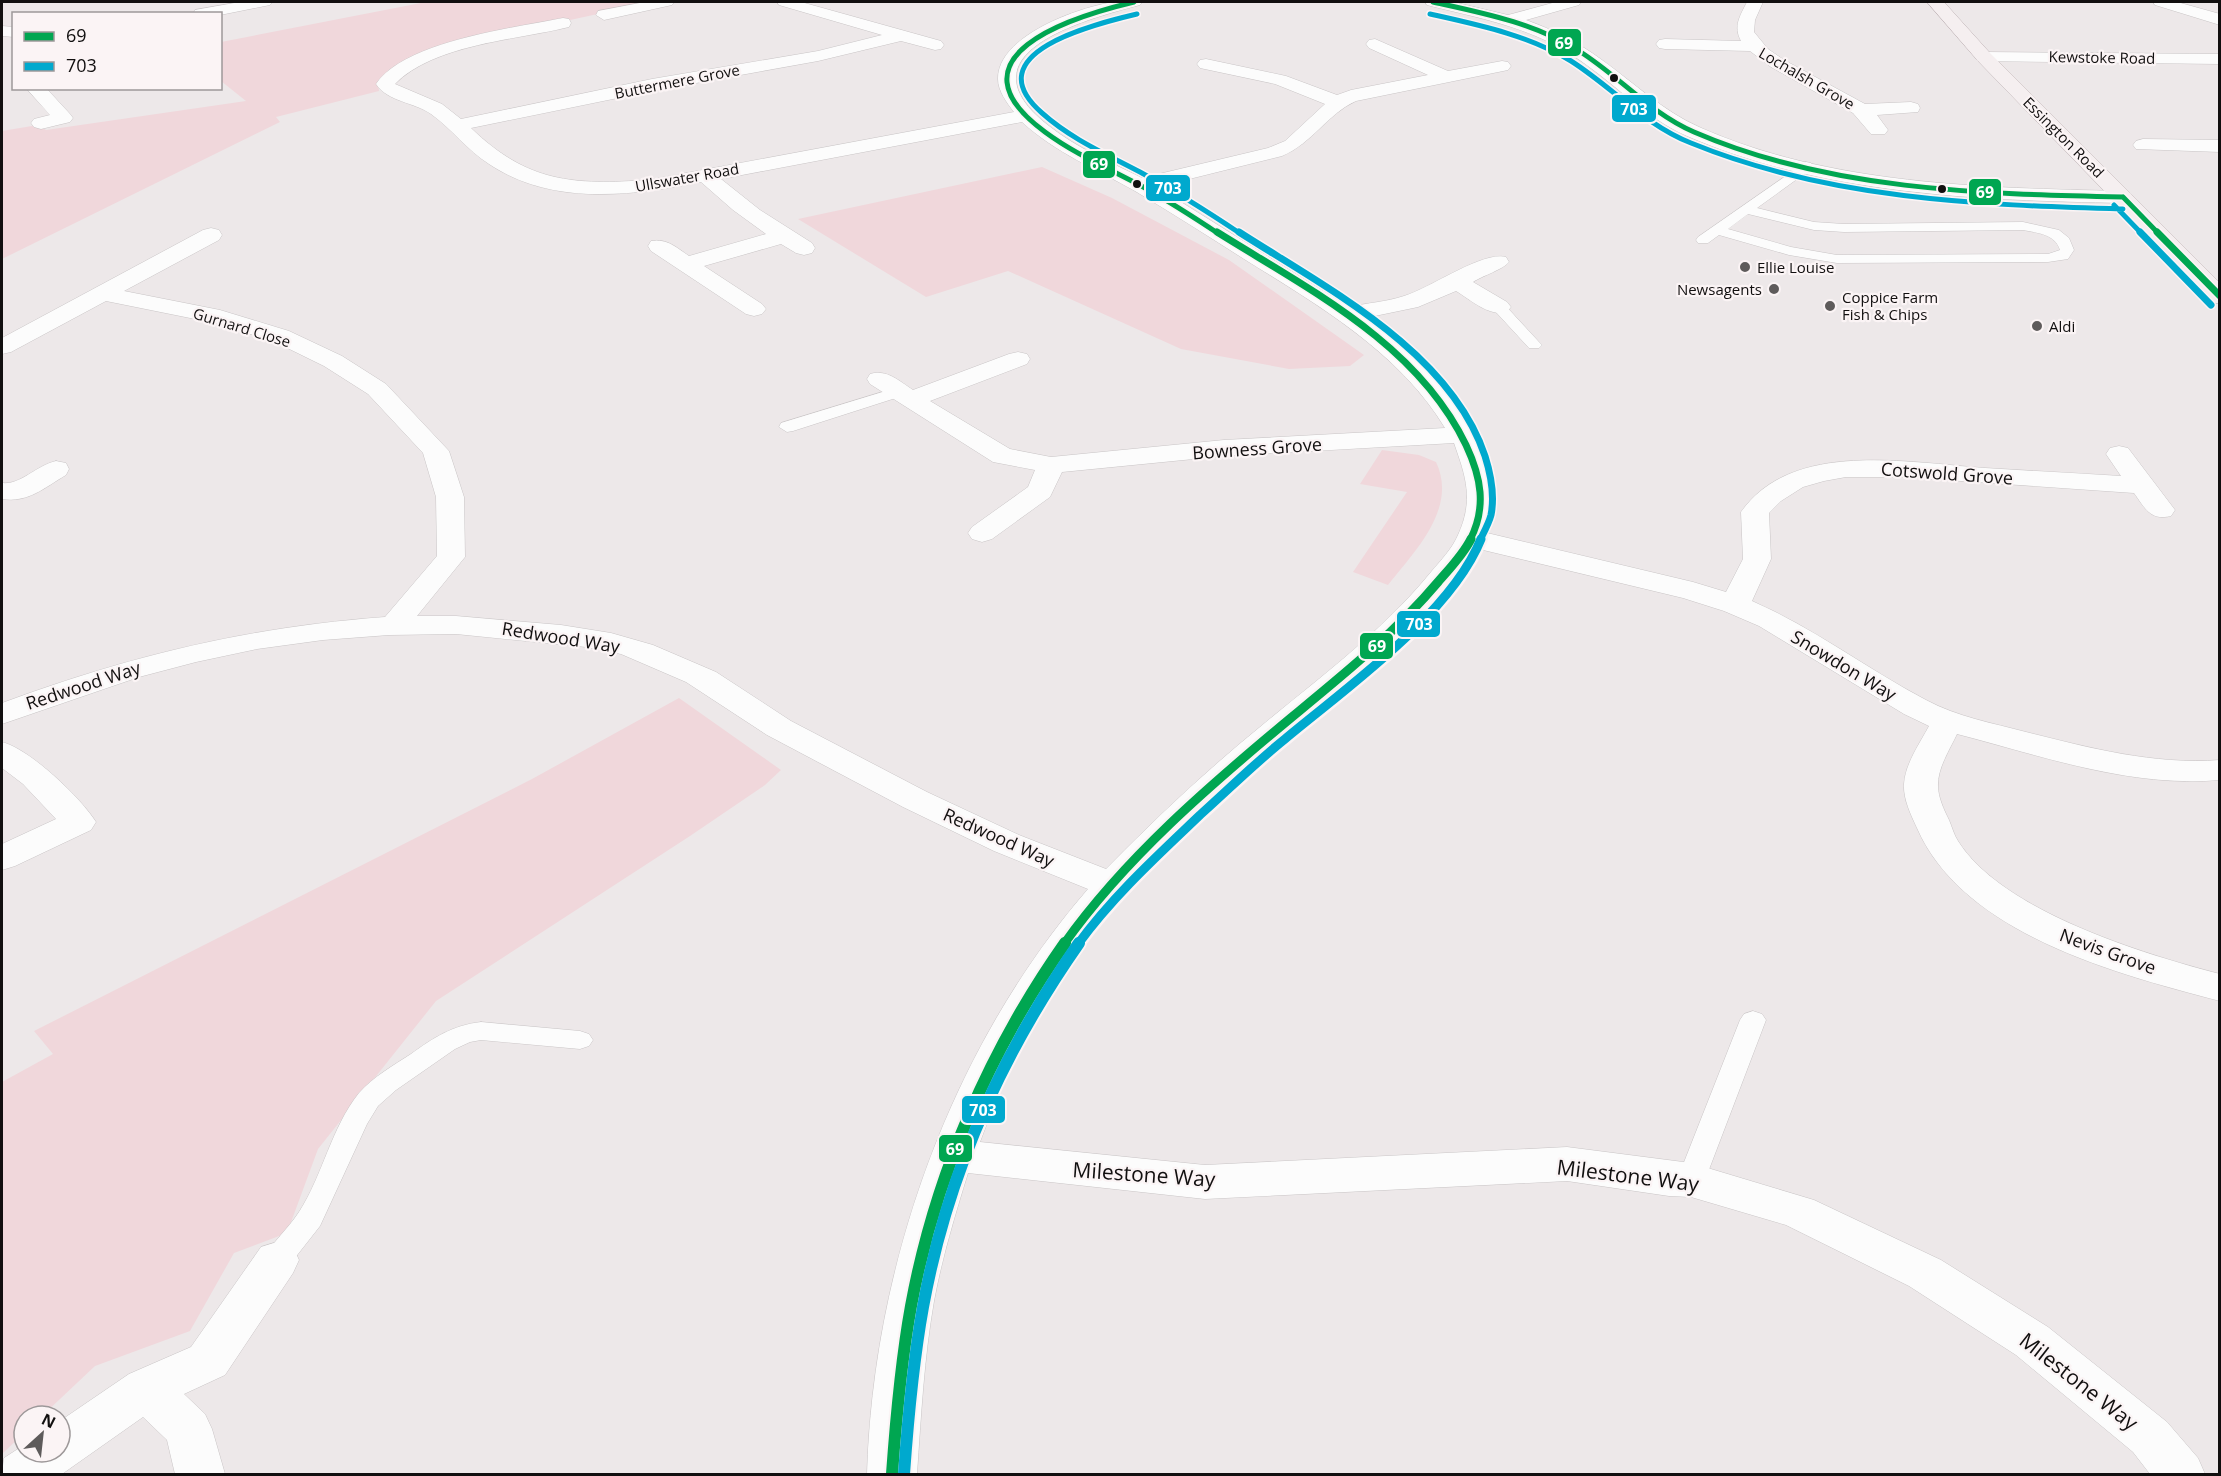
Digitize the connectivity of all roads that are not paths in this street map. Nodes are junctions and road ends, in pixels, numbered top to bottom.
1 (264, 2) edge
2 (666, 2) edge
3 (785, 2) edge
4 (1134, 2) edge
5 (1433, 2) edge
6 (1573, 2) edge
7 (1750, 2) edge
8 (1755, 2) edge
9 (1935, 2) edge
10 (2161, 2) edge
11 (212, 12) edge
12 (604, 15) dead end
13 (1508, 20) junction
14 (2220, 20) edge
15 (563, 23) dead end
16 (900, 36) junction
17 (1375, 44) dead end
18 (1665, 44) dead end
19 (935, 45) dead end
20 (1752, 46) junction
21 (1224, 52) dead end
22 (1984, 57) junction
23 (2220, 59) edge
24 (1206, 64) junction
25 (1502, 66) dead end
26 (1444, 76) junction
27 (1188, 77) dead end
28 (37, 90) edge
29 (1338, 102) junction
30 (1911, 108) dead end
31 (1862, 110) junction
32 (1025, 116) junction
33 (41, 123) dead end
34 (455, 126) junction
35 (1878, 130) dead end
36 (2165, 130) dead end
37 (2144, 145) dead end
38 (2182, 145) junction
39 (2220, 146) edge
40 (1806, 165) junction
41 (705, 175) junction
42 (1139, 185) junction
43 (2122, 197) junction
44 (1746, 209) junction
45 (1717, 230) junction
46 (211, 235) dead end
47 (783, 236) junction
48 (1703, 240) dead end
49 (659, 246) dead end
50 (804, 248) dead end
51 (1497, 262) dead end
52 (687, 264) junction
53 (1457, 282) junction
54 (102, 293) junction
55 (2220, 297) edge
56 (1499, 308) joint
57 (754, 309) dead end
58 (1348, 314) junction
59 (1534, 345) dead end
60 (2, 347) edge
61 (1018, 359) dead end
62 (896, 390) junction
63 (787, 427) dead end
64 (1462, 435) junction
65 (2119, 454) dead end
66 (1051, 465) junction
67 (56, 469) dead end
68 (2140, 484) junction
69 (2, 491) edge
70 (2161, 510) dead end
71 (982, 533) dead end
72 (1472, 538) junction
73 (1735, 605) junction
74 (394, 625) junction
75 (2, 714) edge
76 (1947, 722) junction
77 (2, 752) edge
78 (2220, 770) edge
79 (2, 858) edge
80 (1112, 885) junction
81 (2220, 988) edge
82 (1753, 1020) dead end
83 (580, 1040) dead end
84 (952, 1155) junction
85 (1691, 1179) junction
86 (277, 1260) joint
87 (146, 1389) junction
88 (72, 1440) edge
89 (37, 1464) edge
90 (22, 1474) edge
91 (200, 1474) edge
92 (892, 1474) edge
93 (2180, 1474) edge

1 - 11 street
2 - 12 street
3 - 16 street, Buttermere Grove
4 - 32 street
5 - 13 street
6 - 13 street
7 - 8 street
8 - 20 street, Lochalsh Grove
9 - 22 main road, Essington Road
10 - 14 street
13 - 40 street
15 - 34 street, Ullswater Road
16 - 19 street, Buttermere Grove
16 - 34 street, Buttermere Grove
17 - 26 street
18 - 20 street, Lochalsh Grove
20 - 31 street, Lochalsh Grove
21 - 24 street
22 - 23 street, Kewstoke Road
22 - 43 main road, Essington Road
24 - 27 street
24 - 29 street
25 - 26 street
26 - 29 street
28 - 33 street
29 - 42 street
30 - 31 street, Lochalsh Grove
31 - 35 street, Lochalsh Grove
32 - 41 street, Ullswater Road
32 - 42 street
34 - 41 street, Ullswater Road
36 - 38 street
37 - 38 street
38 - 39 street
40 - 43 street
40 - 44 lane
41 - 47 street
42 - 58 street
43 - 55 main road, Essington Road
44 - 45 lane
44 - 45 lane
45 - 48 lane
46 - 54 street
47 - 50 street
47 - 52 street
49 - 52 street
51 - 53 street
52 - 57 street
53 - 56 street
53 - 58 street
54 - 60 street
54 - 74 street, Gurnard Close
56 - 59 lane
58 - 64 street
61 - 62 street
62 - 63 lane
62 - 66 street, Bowness Grove
64 - 66 street, Bowness Grove
64 - 72 street
65 - 68 street
66 - 71 street
67 - 69 street
68 - 70 street
68 - 73 street, Cotswold Grove
72 - 73 street, Snowdon Way
72 - 80 street
73 - 76 street, Snowdon Way
74 - 75 street, Redwood Way
74 - 80 street, Redwood Way
76 - 78 street, Snowdon Way
76 - 81 street, Nevis Grove
77 - 79 street
80 - 84 street
82 - 85 lane
83 - 86 lane
84 - 85 street, Milestone Way
84 - 92 street
85 - 93 street, Milestone Way
86 - 87 street
87 - 88 street
87 - 91 street
89 - 90 street

